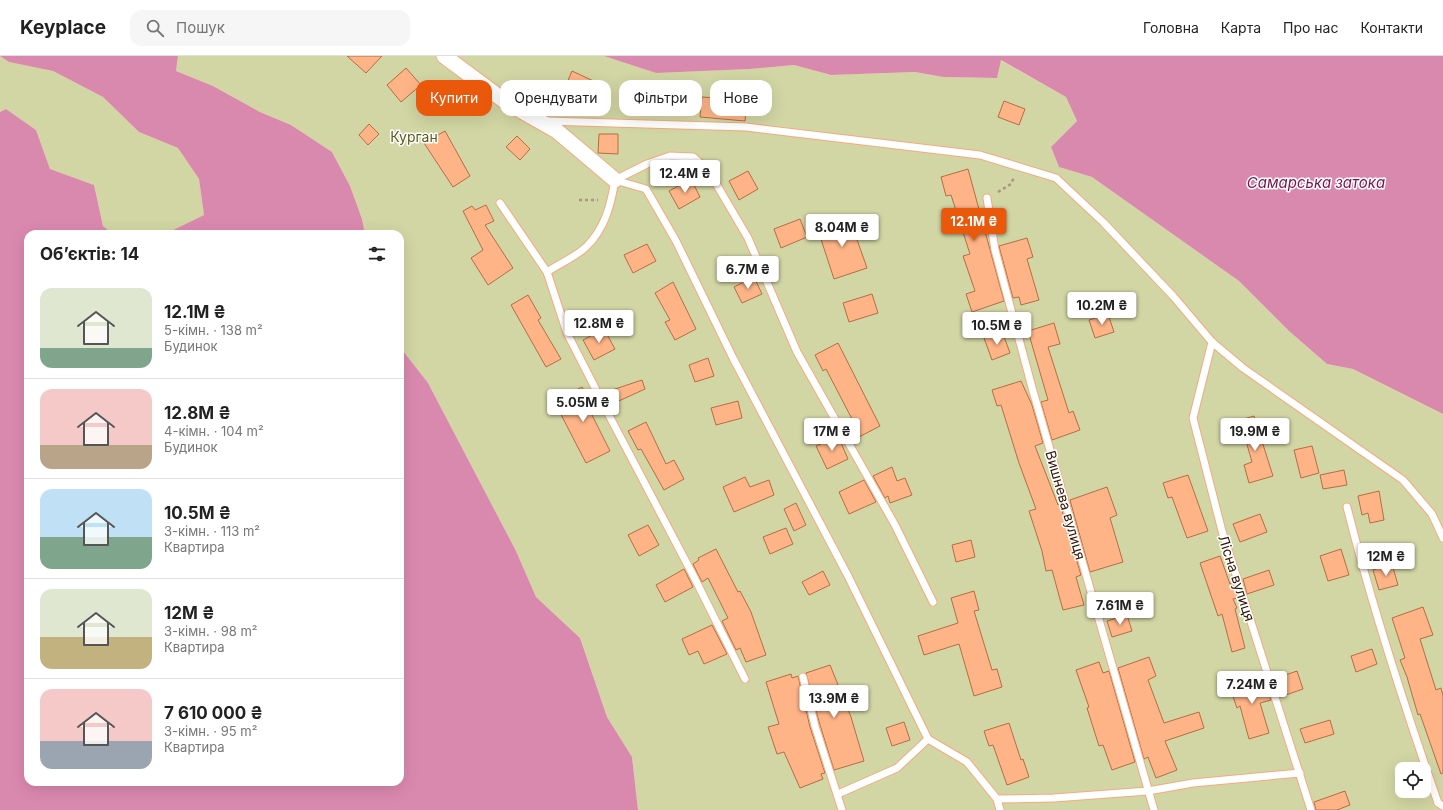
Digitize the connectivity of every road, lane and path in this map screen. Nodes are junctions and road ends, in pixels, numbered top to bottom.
1 (445, 56) edge
2 (537, 121) junction
3 (1010, 165) junction
4 (615, 180) junction
5 (987, 198) joint
6 (579, 200) dead end
7 (612, 202) junction
8 (500, 203) dead end
9 (547, 272) junction
10 (1212, 342) junction
11 (1347, 507) dead end
12 (1443, 538) edge
13 (933, 602) dead end
14 (803, 677) dead end
15 (745, 679) dead end
16 (928, 739) junction
17 (1300, 773) junction
18 (1148, 791) junction
19 (838, 794) junction
20 (996, 798) junction
21 (1443, 806) edge
22 (842, 810) edge
23 (1000, 810) edge
24 (1154, 810) edge
25 (1310, 810) edge

1 - 2 street
2 - 3 lane
2 - 4 street
3 - 5 path
3 - 10 lane
4 - 7 lane
4 - 13 lane
4 - 16 lane
5 - 18 lane, Вишнева вулиця
6 - 7 path
7 - 9 lane
8 - 9 lane
9 - 15 lane
10 - 12 lane
10 - 17 lane, Лісна вулиця
11 - 21 lane
14 - 19 lane
16 - 19 lane
16 - 20 lane
17 - 18 lane
17 - 25 lane, Лісна вулиця
18 - 20 lane
18 - 24 lane, Вишнева вулиця
19 - 22 lane
20 - 23 lane

